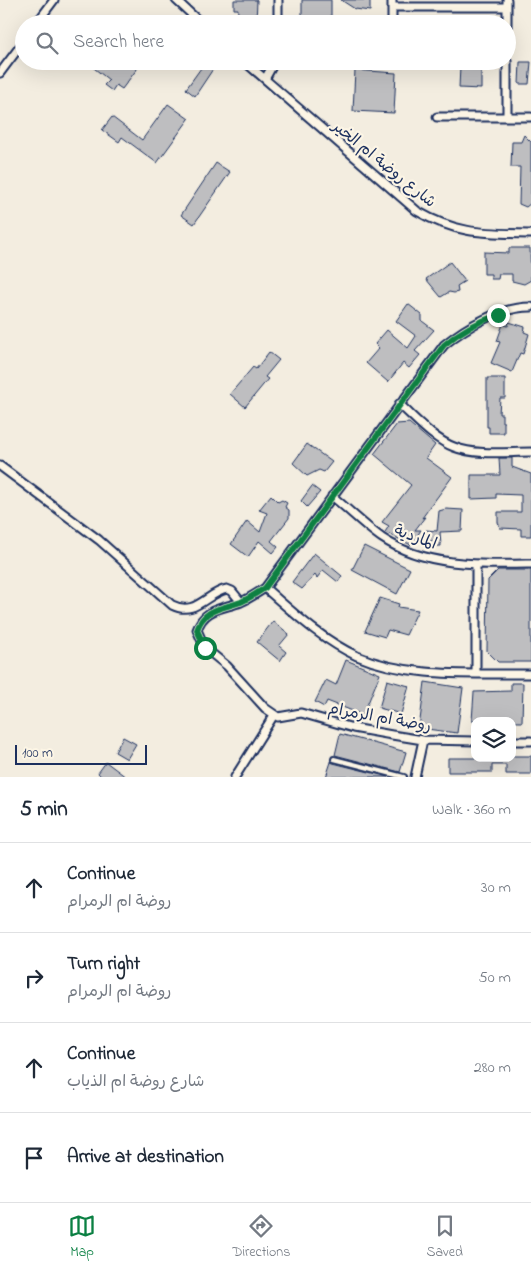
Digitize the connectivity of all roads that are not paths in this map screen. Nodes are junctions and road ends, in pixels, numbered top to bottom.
1 (54, 0) edge
2 (176, 0) edge
3 (278, 0) edge
4 (392, 4) edge
5 (507, 4) edge
6 (43, 15) edge
7 (192, 15) edge
8 (278, 15) edge
9 (15, 53) edge
10 (254, 70) edge
11 (270, 70) edge
12 (507, 70) edge
13 (0, 73) edge
14 (264, 79) junction
15 (437, 117) dead end
16 (507, 117) junction
17 (531, 117) edge
18 (531, 234) edge
19 (531, 307) edge
20 (399, 404) junction
21 (531, 452) edge
22 (0, 466) edge
23 (332, 496) junction
24 (531, 564) edge
25 (476, 565) junction
26 (265, 588) junction
27 (241, 602) junction
28 (476, 673) junction
29 (531, 674) edge
30 (274, 715) junction
31 (423, 740) junction
32 (471, 741) edge
33 (516, 741) edge
34 (531, 741) edge
35 (334, 759) dead end
36 (235, 777) edge
37 (404, 777) edge
38 (414, 777) edge

1 - 6 street
2 - 7 street
3 - 8 street
4 - 5 street
9 - 13 street
10 - 14 street, شارع روضة ام الخير
11 - 14 street
12 - 16 street
14 - 18 street, شارع روضة ام الخير
15 - 16 street
16 - 17 street
19 - 20 street
20 - 21 street
20 - 23 street
22 - 27 street
23 - 25 street, الماردية
23 - 26 street
24 - 25 street, الماردية
25 - 28 street
26 - 27 street
26 - 28 street
27 - 30 street
28 - 29 street
30 - 31 street, روضة ام الرمرام
30 - 36 street
31 - 32 street, روضة ام الرمرام
31 - 38 street
33 - 34 street
35 - 37 lane

